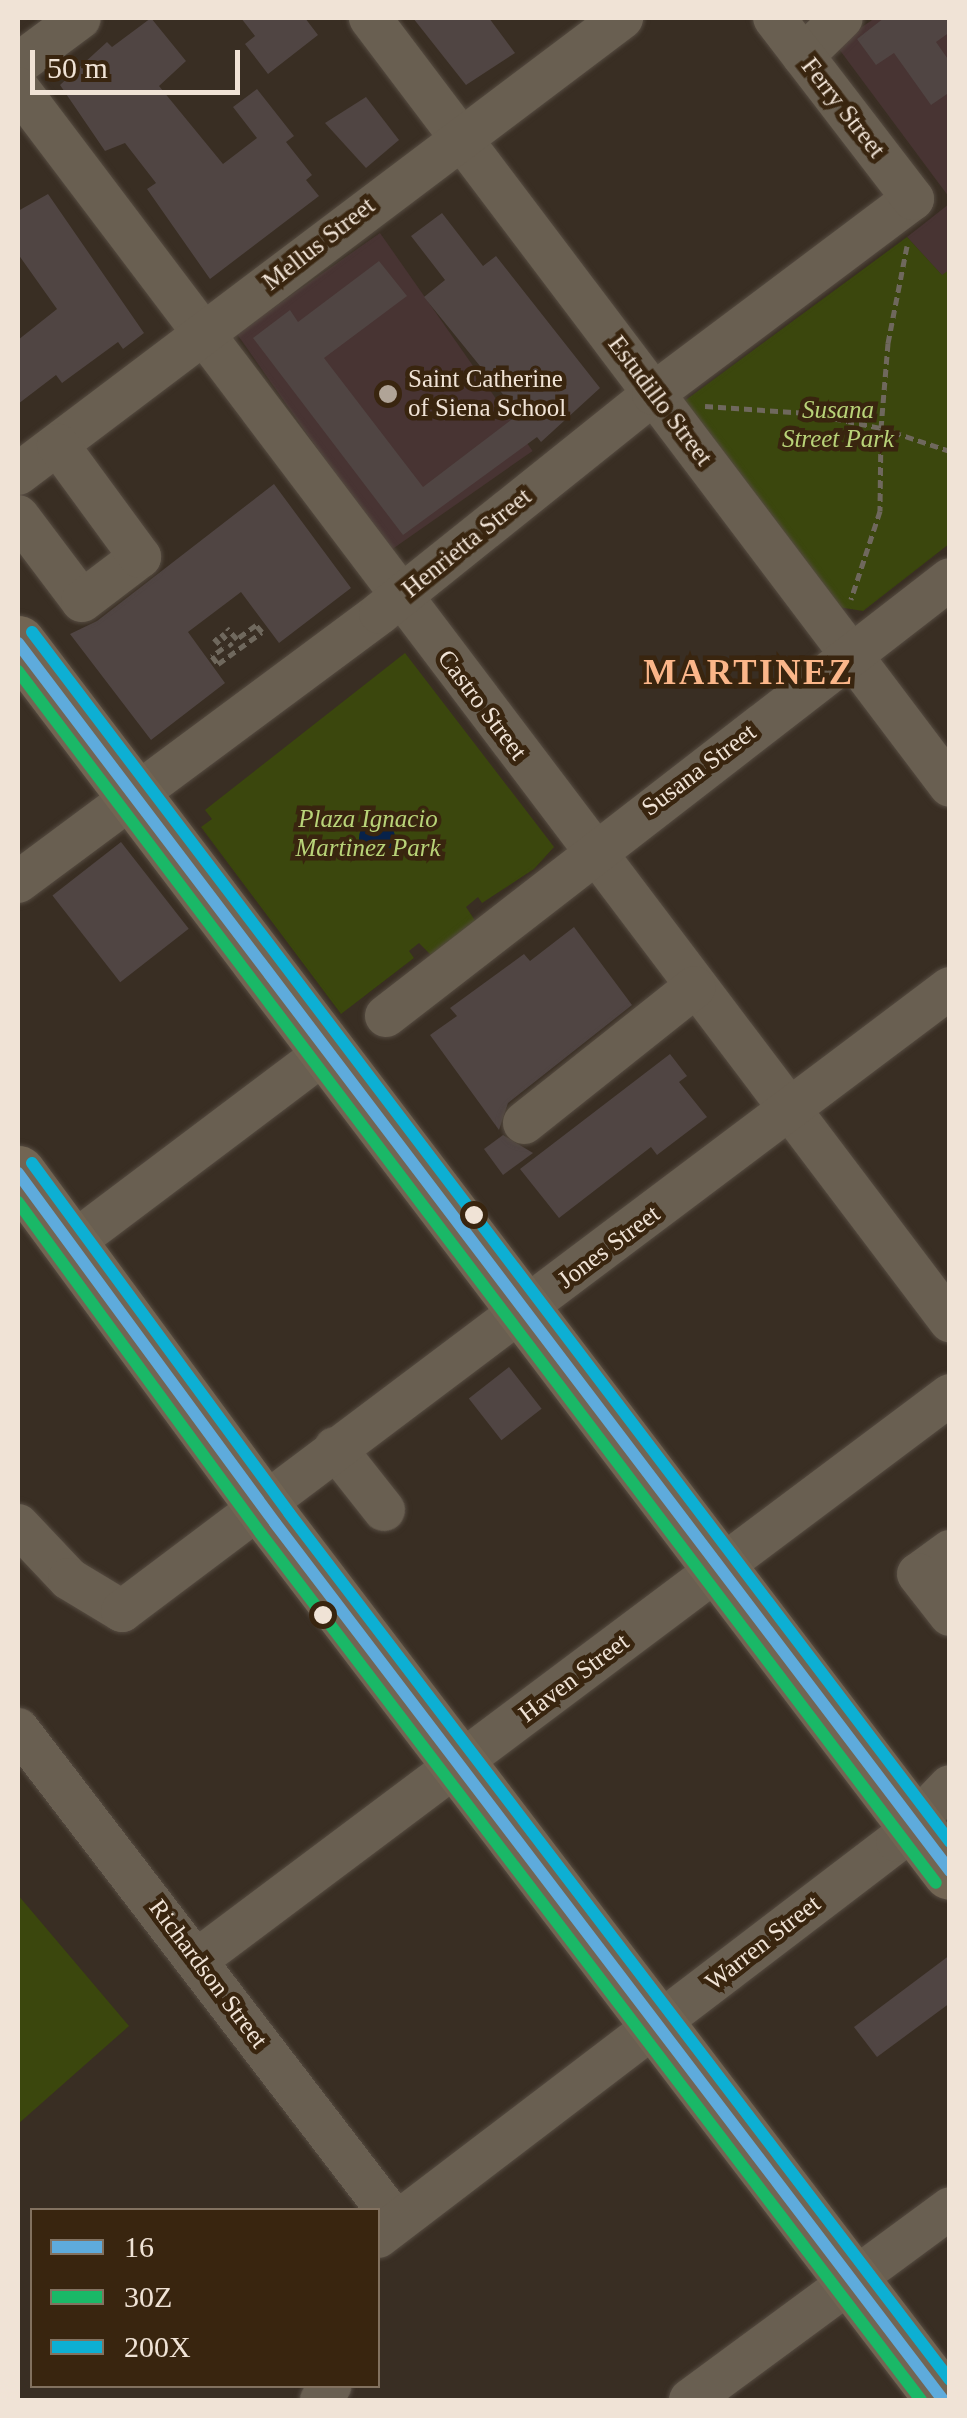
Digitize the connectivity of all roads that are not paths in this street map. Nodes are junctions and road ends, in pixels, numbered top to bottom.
1 (80, 18) edge
2 (370, 18) edge
3 (622, 18) edge
4 (774, 18) edge
5 (842, 18) edge
6 (803, 56) junction
7 (18, 64) edge
8 (18, 88) edge
9 (461, 137) junction
10 (907, 217) joint
11 (202, 335) junction
12 (671, 398) junction
13 (58, 445) junction
14 (18, 474) edge
15 (18, 516) edge
16 (950, 579) edge
17 (400, 597) junction
18 (18, 643) edge
19 (852, 654) junction
20 (950, 786) edge
21 (134, 800) junction
22 (592, 852) junction
23 (18, 882) edge
24 (695, 987) junction
25 (950, 988) edge
26 (386, 1016) dead end
27 (326, 1052) junction
28 (790, 1110) junction
29 (524, 1123) dead end
30 (18, 1173) edge
31 (71, 1244) junction
32 (524, 1312) junction
33 (950, 1321) edge
34 (950, 1395) edge
35 (335, 1448) junction
36 (260, 1503) junction
37 (384, 1510) dead end
38 (18, 1526) edge
39 (950, 1551) edge
40 (718, 1570) junction
41 (950, 1615) edge
42 (18, 1729) edge
43 (459, 1764) junction
44 (931, 1804) edge
45 (950, 1872) edge
46 (198, 1958) junction
47 (656, 2026) junction
48 (372, 2208) edge
49 (950, 2208) edge
50 (387, 2230) edge
51 (854, 2281) junction
52 (690, 2400) edge
53 (942, 2400) edge

1 - 7 street
2 - 9 street, Estudillo Street
3 - 9 street, Mellus Street
4 - 6 street, Ferry Street
5 - 6 street
6 - 10 street, Ferry Street
8 - 11 street, Castro Street
9 - 11 street, Mellus Street
9 - 12 street, Estudillo Street
10 - 12 street, Henrietta Street
11 - 13 street, Mellus Street
11 - 17 street, Castro Street
12 - 17 street, Henrietta Street
12 - 19 street, Estudillo Street
13 - 14 street, Mellus Street
13 - 15 street
16 - 19 street, Susana Street
17 - 21 street, Henrietta Street
17 - 22 street, Castro Street
18 - 21 main road
19 - 20 street, Estudillo Street
19 - 22 street, Susana Street
21 - 23 street, Henrietta Street
21 - 27 main road
22 - 24 street, Castro Street
22 - 26 street, Susana Street
24 - 28 street, Castro Street
24 - 29 street
25 - 28 street, Jones Street
27 - 31 street
27 - 32 main road
28 - 32 street, Jones Street
28 - 33 street, Castro Street
30 - 31 main road
31 - 36 main road
32 - 35 street, Jones Street
32 - 40 main road
34 - 40 street, Haven Street
35 - 36 street, Jones Street
35 - 37 street
36 - 38 street, Jones Street
36 - 43 main road
39 - 41 street
40 - 43 street, Haven Street
40 - 44 main road
42 - 46 street, Richardson Street
43 - 46 street, Haven Street
43 - 47 main road
44 - 45 main road
44 - 47 street, Warren Street
46 - 48 street, Richardson Street
47 - 50 street, Warren Street
47 - 51 main road
49 - 51 street
51 - 52 street
51 - 53 main road

